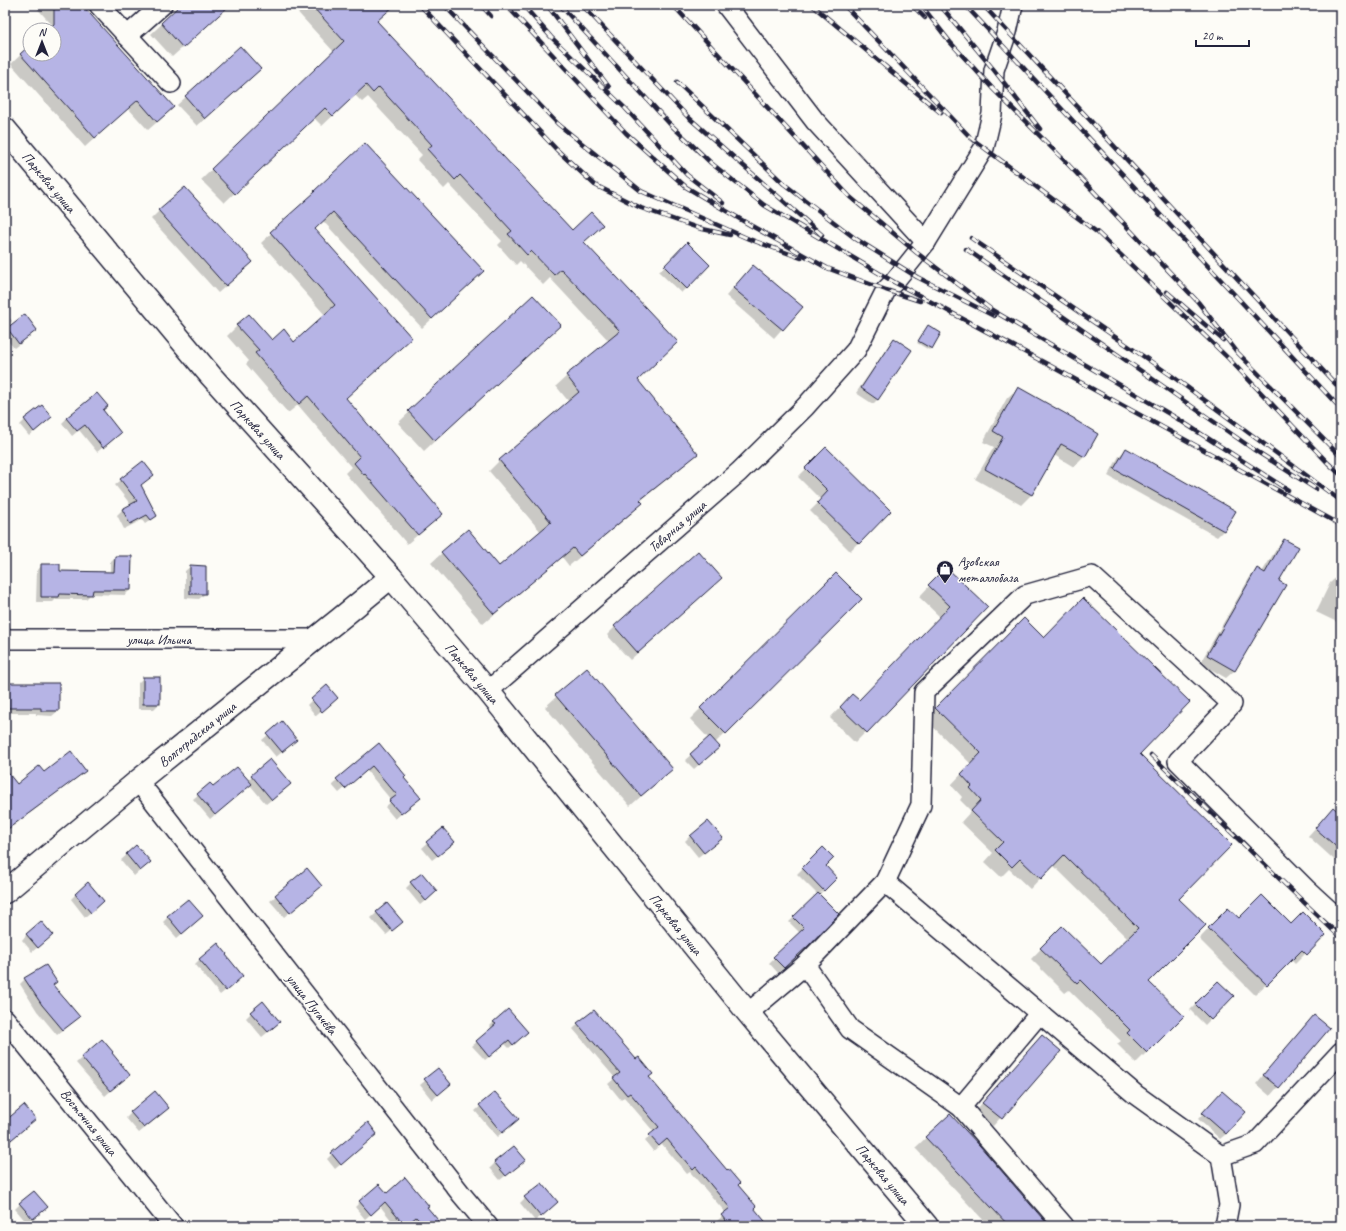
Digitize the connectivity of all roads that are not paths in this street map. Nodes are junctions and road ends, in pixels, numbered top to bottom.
1 (99, 5) edge
2 (162, 5) edge
3 (726, 5) edge
4 (1013, 5) edge
5 (127, 36) junction
6 (171, 83) dead end
7 (5, 129) edge
8 (926, 242) junction
9 (390, 577) junction
10 (5, 639) edge
11 (314, 639) junction
12 (488, 691) junction
13 (138, 781) junction
14 (885, 882) junction
15 (5, 892) edge
16 (1341, 921) edge
17 (805, 965) junction
18 (748, 1013) junction
19 (1040, 1013) junction
20 (5, 1019) edge
21 (1341, 1052) edge
22 (961, 1107) junction
23 (1221, 1156) junction
24 (173, 1226) edge
25 (488, 1226) edge
26 (927, 1226) edge
27 (1064, 1226) edge
28 (1225, 1226) edge

1 - 5 street
2 - 5 street
3 - 8 street
4 - 8 street, Товарная улица
5 - 6 street
7 - 9 main road, Парковая улица
8 - 12 street, Товарная улица
9 - 11 main road, Волгоградская улица
9 - 12 main road, Парковая улица
10 - 11 street, улица Ильича
11 - 13 main road, Волгоградская улица
12 - 18 main road, Парковая улица
13 - 15 main road, Волгоградская улица
13 - 25 street, улица Пугачёва
14 - 16 street
14 - 17 street
14 - 19 street
17 - 18 street
17 - 22 street
18 - 26 main road, Парковая улица
19 - 22 street
19 - 23 street
20 - 24 street, Восточная улица
21 - 23 street
22 - 27 street
23 - 28 street

